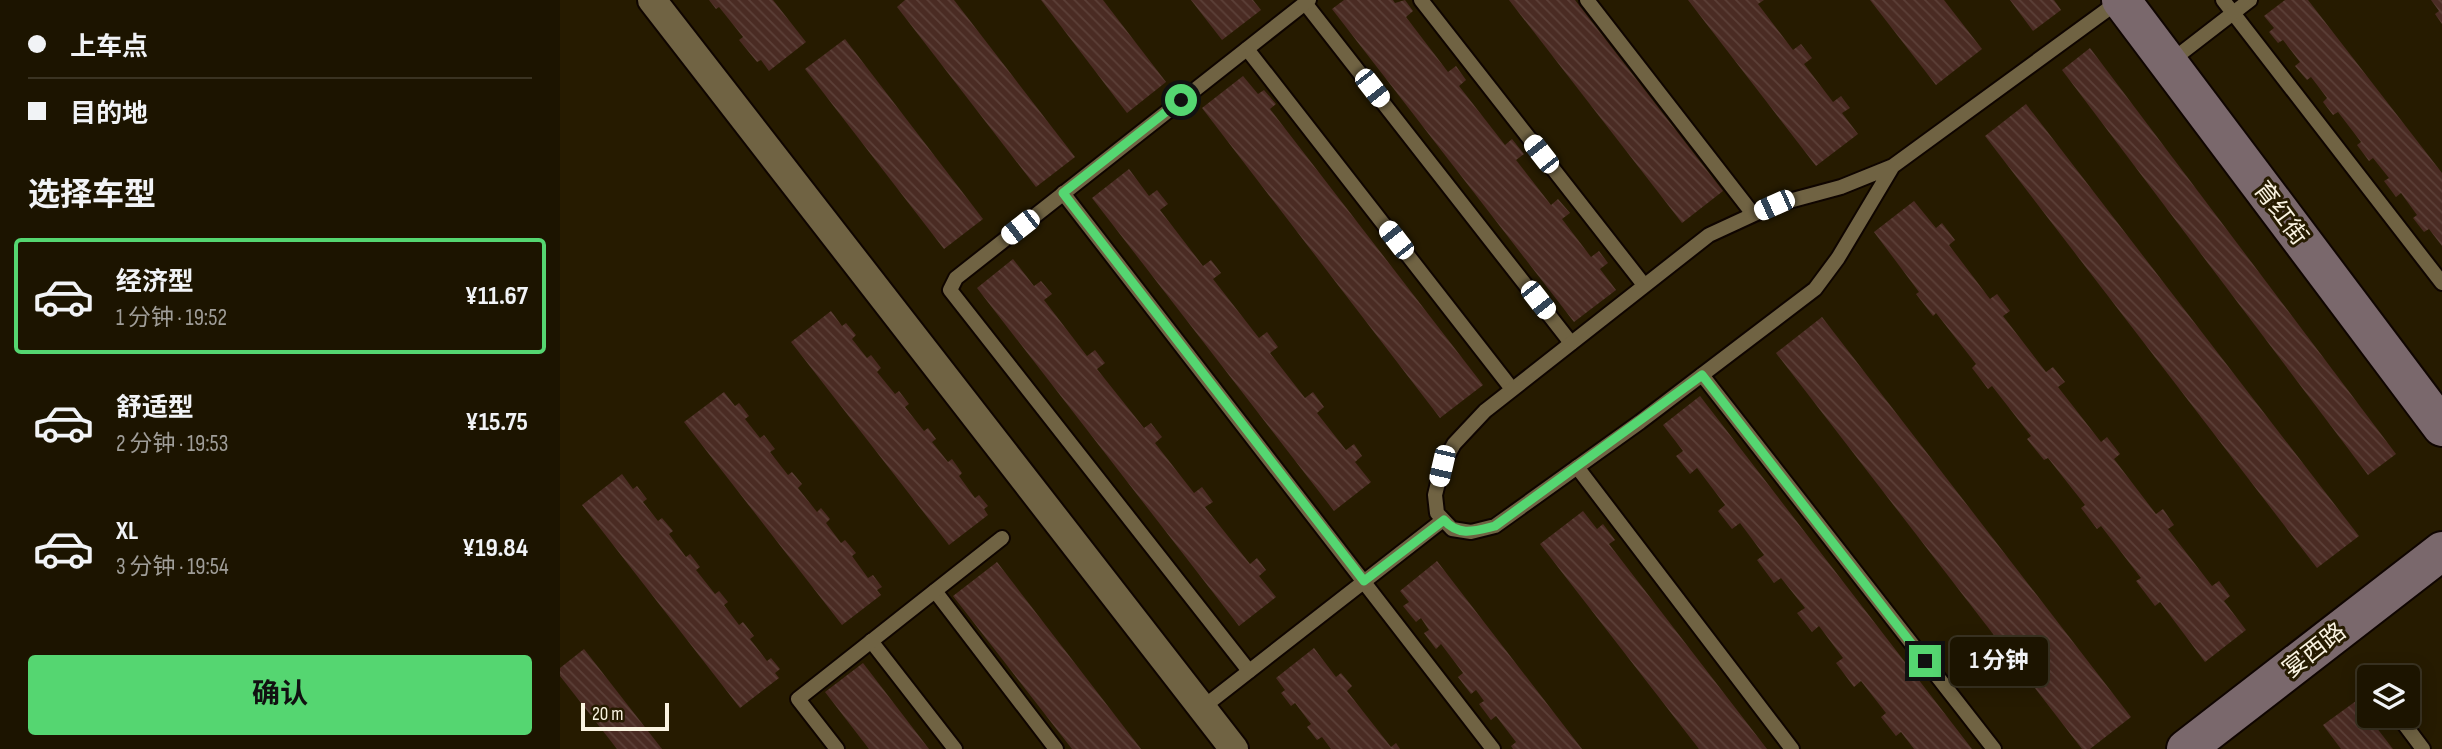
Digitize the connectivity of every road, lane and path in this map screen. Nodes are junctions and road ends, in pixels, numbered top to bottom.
1 (652, 0) edge
2 (1421, 0) edge
3 (1587, 0) edge
4 (2121, 0) edge
5 (2223, 0) edge
6 (2250, 0) edge
7 (1301, 3) edge
8 (2233, 13) junction
9 (1247, 49) junction
10 (2168, 63) junction
11 (1893, 166) junction
12 (1063, 193) junction
13 (1753, 214) junction
14 (2442, 283) edge
15 (1644, 285) junction
16 (1571, 343) junction
17 (1702, 375) junction
18 (1512, 389) junction
19 (2442, 427) edge
20 (1577, 467) junction
21 (1444, 520) junction
22 (1002, 538) dead end
23 (2442, 551) edge
24 (1364, 581) junction
25 (935, 592) junction
26 (872, 642) junction
27 (1249, 671) junction
28 (1202, 708) junction
29 (2407, 728) edge
30 (837, 749) edge
31 (955, 749) edge
32 (1056, 749) edge
33 (1234, 749) edge
34 (1493, 749) edge
35 (1792, 749) edge
36 (1994, 749) edge
37 (2186, 749) edge
38 (2423, 749) edge

1 - 28 street
2 - 15 lane
3 - 13 lane
4 - 10 street, 育红街
4 - 11 lane
5 - 8 lane
6 - 8 lane
7 - 9 lane
7 - 16 lane
8 - 10 lane
8 - 14 lane
9 - 12 lane
9 - 18 lane
10 - 19 street, 育红街
11 - 13 lane
11 - 17 lane
12 - 24 lane
12 - 27 lane
13 - 15 lane
15 - 16 lane
16 - 18 lane
17 - 20 lane
17 - 36 lane
18 - 21 lane
20 - 21 lane
20 - 35 lane
21 - 24 lane
22 - 25 lane
23 - 37 street, 宴西路
24 - 27 lane
24 - 34 lane
25 - 26 lane
25 - 32 lane
26 - 30 lane
26 - 31 lane
27 - 28 lane
28 - 33 street
29 - 38 lane

